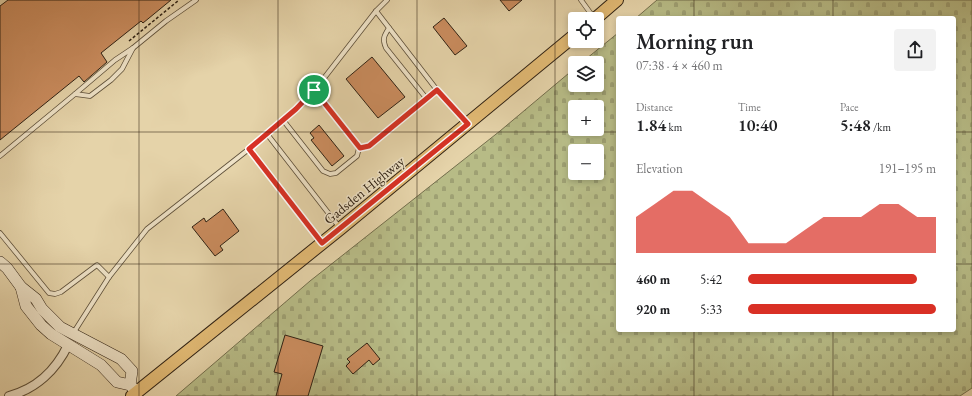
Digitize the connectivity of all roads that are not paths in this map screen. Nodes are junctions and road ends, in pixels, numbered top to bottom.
1 (196, 0) edge
2 (387, 0) edge
3 (581, 0) edge
4 (614, 1) edge
5 (376, 12) junction
6 (590, 12) edge
7 (602, 12) edge
8 (389, 28) junction
9 (568, 41) edge
10 (134, 48) junction
11 (314, 90) junction
12 (437, 90) junction
13 (75, 94) junction
14 (426, 98) junction
15 (283, 120) junction
16 (468, 124) junction
17 (266, 134) junction
18 (360, 148) junction
19 (249, 149) junction
20 (0, 156) edge
21 (341, 228) junction
22 (0, 233) edge
23 (322, 243) junction
24 (0, 262) edge
25 (108, 277) junction
26 (70, 340) junction
27 (133, 391) edge
28 (9, 396) edge

1 - 10 lane
2 - 5 lane
3 - 6 lane
4 - 7 main road
5 - 8 lane
5 - 11 lane
8 - 12 lane
8 - 14 lane
9 - 16 main road, Gadsden Highway
10 - 13 lane
10 - 13 lane
11 - 15 lane
11 - 18 lane
12 - 14 lane
12 - 16 lane
13 - 20 lane
14 - 18 lane
15 - 17 lane
15 - 18 lane
16 - 21 main road, Gadsden Highway
17 - 19 lane
17 - 21 lane
19 - 23 lane
19 - 25 lane
21 - 23 main road, Gadsden Highway
22 - 25 lane
23 - 27 main road, Gadsden Highway
24 - 26 street
25 - 26 lane
26 - 27 street
26 - 27 street
26 - 28 street

